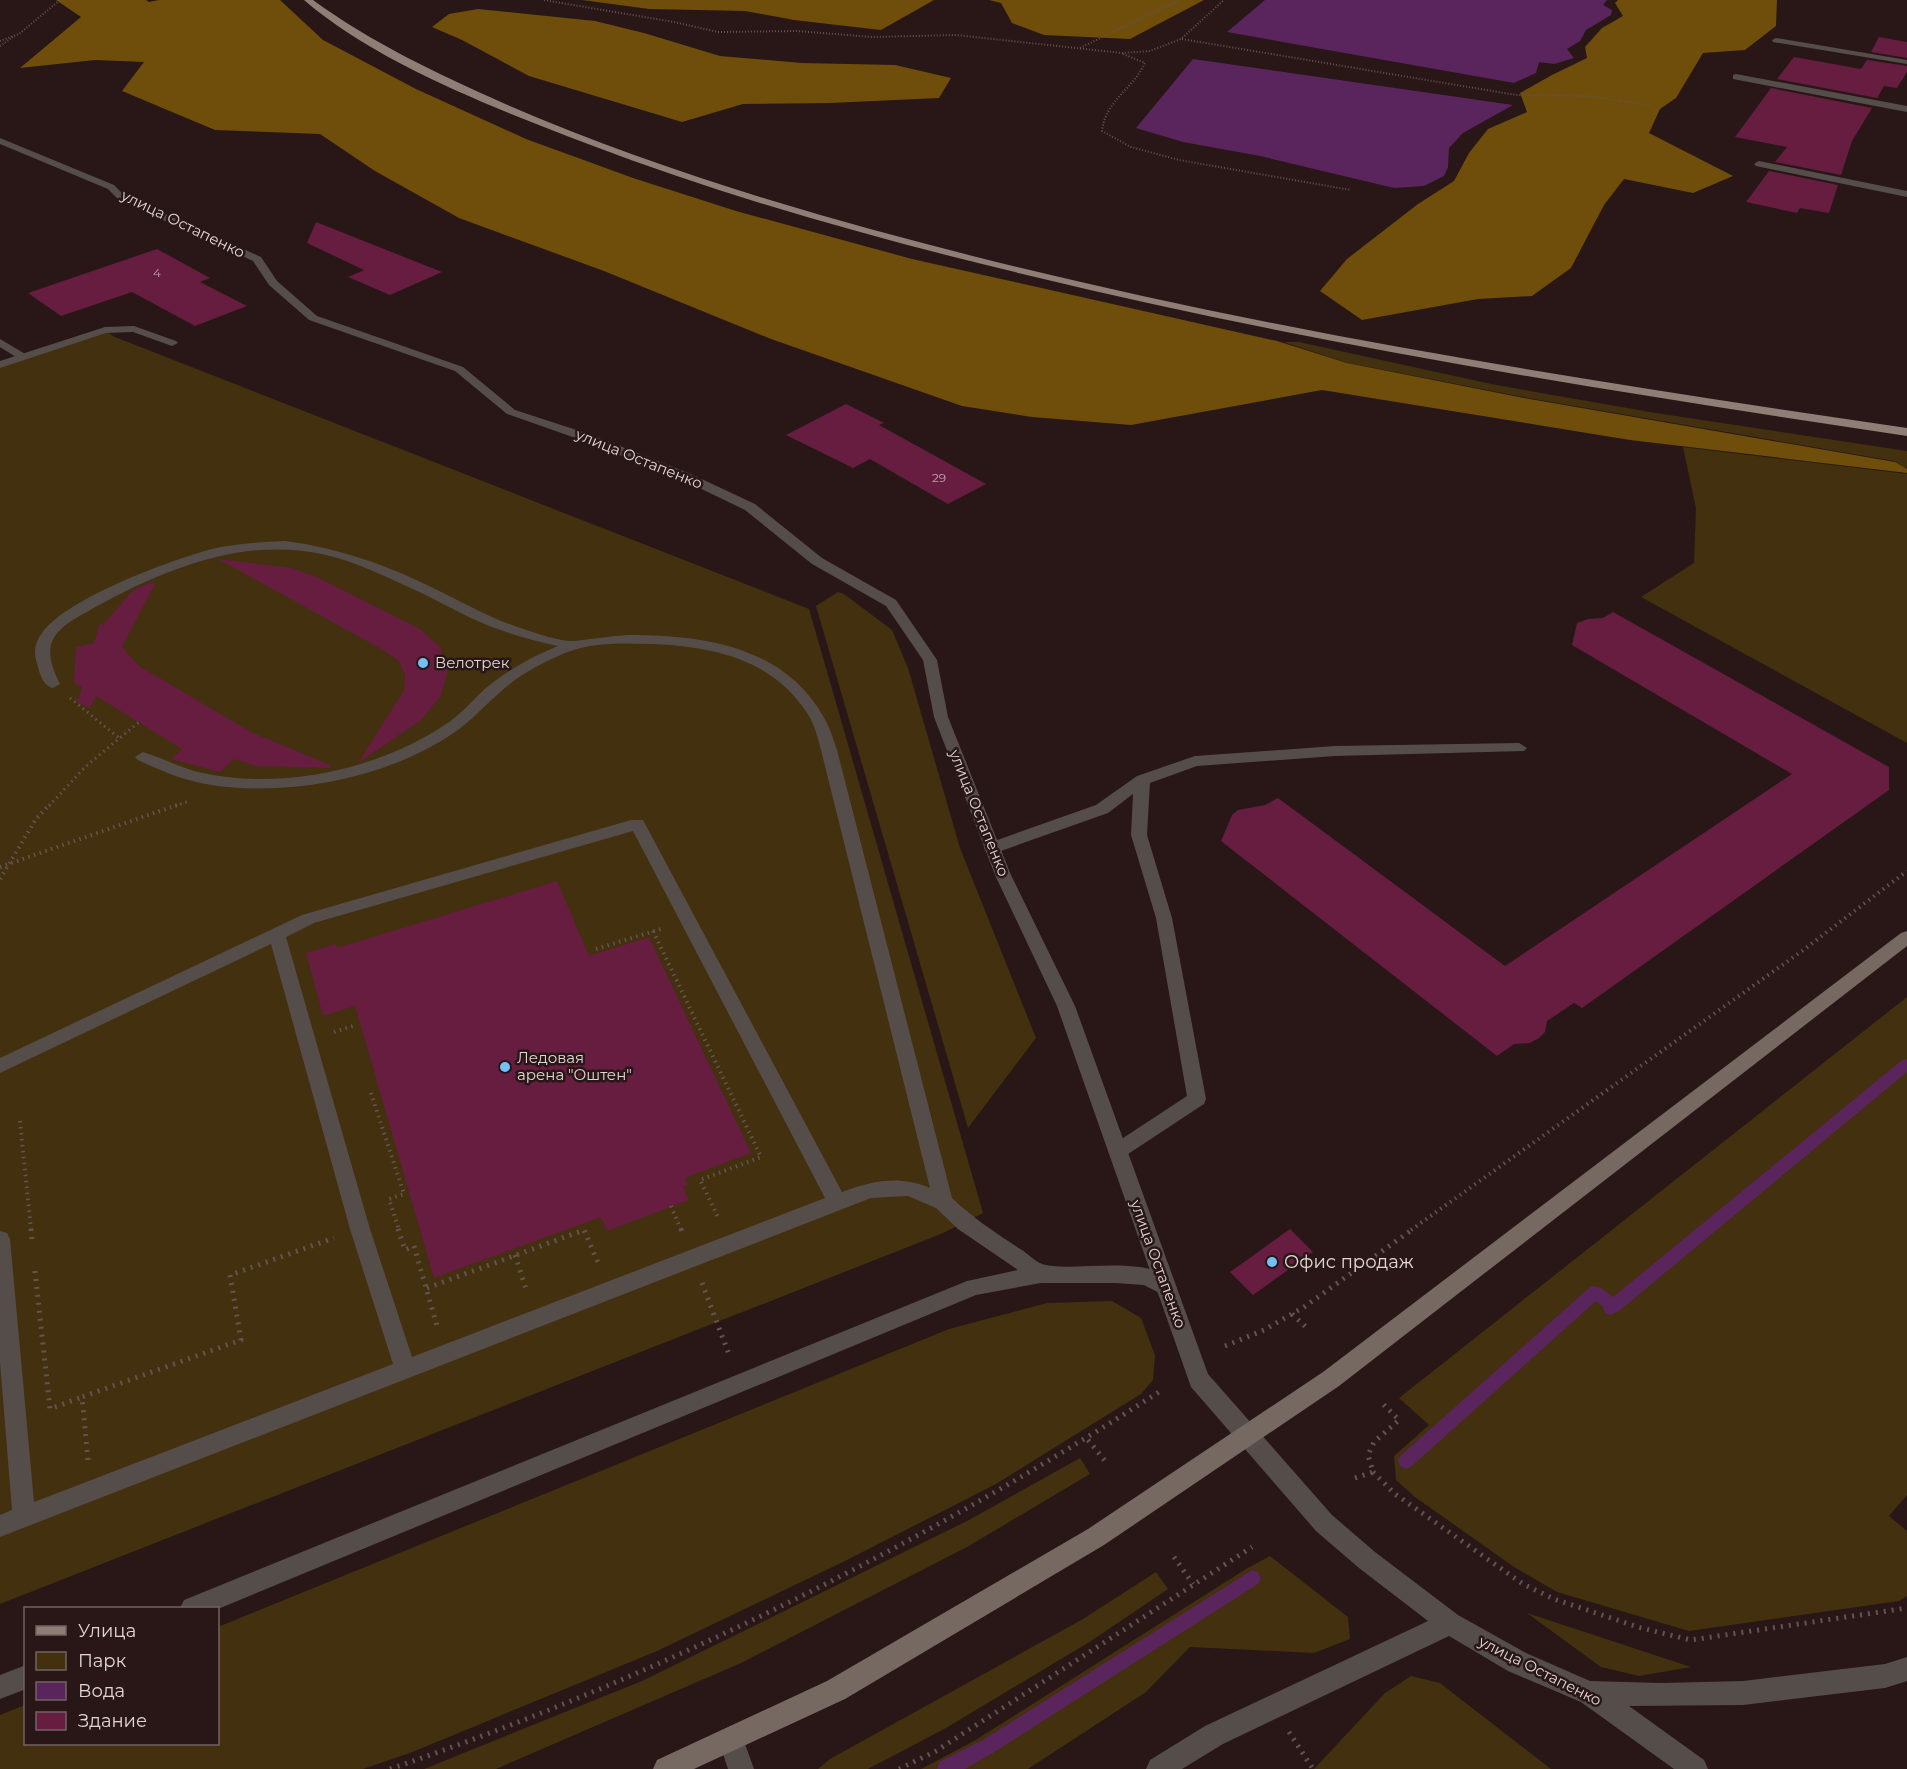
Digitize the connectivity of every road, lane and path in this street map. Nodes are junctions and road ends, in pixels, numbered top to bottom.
1 (60, 0) edge
2 (308, 0) edge
3 (544, 0) edge
4 (1179, 0) edge
5 (1224, 0) edge
6 (19, 34) junction
7 (1181, 39) junction
8 (1776, 40) dead end
9 (0, 41) edge
10 (0, 46) edge
11 (1079, 49) junction
12 (1122, 53) junction
13 (1907, 62) edge
14 (1736, 77) dead end
15 (1650, 105) dead end
16 (1907, 108) edge
17 (0, 141) edge
18 (1759, 164) dead end
19 (1351, 190) dead end
20 (1907, 194) edge
21 (0, 342) edge
22 (172, 343) dead end
23 (23, 357) junction
24 (0, 365) edge
25 (1540, 377) junction
26 (1907, 422) edge
27 (1907, 432) edge
28 (1907, 444) edge
29 (572, 645) junction
30 (53, 684) joint
31 (139, 722) dead end
32 (119, 738) junction
33 (1519, 748) dead end
34 (143, 757) joint
35 (1142, 780) junction
36 (244, 782) junction
37 (992, 848) junction
38 (9, 864) junction
39 (0, 867) edge
40 (1907, 872) edge
41 (0, 879) edge
42 (688, 920) junction
43 (653, 931) junction
44 (277, 934) junction
45 (1907, 937) edge
46 (596, 949) dead end
47 (0, 1066) edge
48 (371, 1093) dead end
49 (20, 1121) dead end
50 (1118, 1151) junction
51 (837, 1202) junction
52 (943, 1202) junction
53 (672, 1206) dead end
54 (730, 1215) dead end
55 (719, 1219) junction
56 (710, 1223) dead end
57 (360, 1229) junction
58 (692, 1230) dead end
59 (682, 1233) junction
60 (672, 1237) dead end
61 (0, 1239) edge
62 (33, 1248) dead end
63 (515, 1255) junction
64 (692, 1258) junction
65 (34, 1259) dead end
66 (610, 1261) dead end
67 (599, 1265) junction
68 (589, 1269) dead end
69 (1041, 1274) junction
70 (427, 1288) junction
71 (537, 1288) dead end
72 (1167, 1288) junction
73 (527, 1292) junction
74 (516, 1296) dead end
75 (1292, 1314) junction
76 (448, 1322) dead end
77 (1307, 1328) dead end
78 (1225, 1346) dead end
79 (405, 1369) junction
80 (740, 1383) junction
81 (1162, 1390) dead end
82 (82, 1397) junction
83 (1381, 1402) dead end
84 (1247, 1435) junction
85 (1088, 1440) junction
86 (1107, 1463) dead end
87 (1373, 1472) junction
88 (1355, 1478) dead end
89 (91, 1490) junction
90 (24, 1516) junction
91 (0, 1526) edge
92 (1252, 1547) dead end
93 (1174, 1557) dead end
94 (1193, 1584) junction
95 (194, 1607) edge
96 (1907, 1608) edge
97 (1450, 1623) junction
98 (1907, 1669) edge
99 (24, 1678) edge
100 (0, 1687) edge
101 (1590, 1694) junction
102 (1272, 1707) junction
103 (731, 1739) junction
104 (390, 1769) edge
105 (666, 1769) edge
106 (741, 1769) edge
107 (899, 1769) edge
108 (1159, 1769) edge
109 (1313, 1769) edge
110 (1695, 1769) edge

1 - 6 path
2 - 25 main road
3 - 11 path
4 - 11 path
5 - 7 path
6 - 9 path
6 - 10 path
7 - 12 path
7 - 15 path
8 - 13 street
11 - 12 path
12 - 19 path
14 - 16 street
17 - 37 street, улица Остапенко
18 - 20 street
21 - 23 street
22 - 23 street
23 - 24 street
25 - 26 main road
25 - 27 main road
25 - 28 main road
29 - 30 street
29 - 36 street
29 - 52 street
30 - 32 path
31 - 32 path
32 - 34 path
32 - 38 path
33 - 35 street
34 - 36 street
35 - 37 street
35 - 50 street
36 - 38 path
37 - 50 street, улица Остапенко
38 - 39 path
38 - 41 path
40 - 75 path
42 - 43 path
42 - 44 street
42 - 51 street
43 - 46 path
43 - 55 path
44 - 47 street
44 - 57 street
45 - 84 main road
48 - 70 path
49 - 62 path
50 - 72 street, улица Остапенко
51 - 52 street
51 - 64 street
52 - 69 street
53 - 59 path
54 - 55 path
55 - 56 path
57 - 79 street
57 - 82 path
58 - 59 path
59 - 60 path
59 - 64 path
61 - 90 street
63 - 67 path
63 - 70 path
63 - 73 path
64 - 79 street
64 - 80 path
65 - 82 path
66 - 67 path
67 - 68 path
69 - 72 street
69 - 80 street
70 - 76 path
71 - 73 path
72 - 84 street, улица Остапенко
73 - 74 path
75 - 77 path
75 - 78 path
79 - 89 street
80 - 95 street
81 - 85 path
82 - 89 path
83 - 87 path
84 - 97 street, улица Остапенко
84 - 103 main road
85 - 86 path
85 - 104 path
87 - 88 path
87 - 96 path
89 - 90 street
90 - 91 street
92 - 94 path
93 - 94 path
94 - 107 path
97 - 101 street, улица Остапенко
97 - 102 street
98 - 101 street
99 - 100 street
101 - 110 street, улица Остапенко
102 - 108 street
102 - 109 path
103 - 105 main road
103 - 106 street

